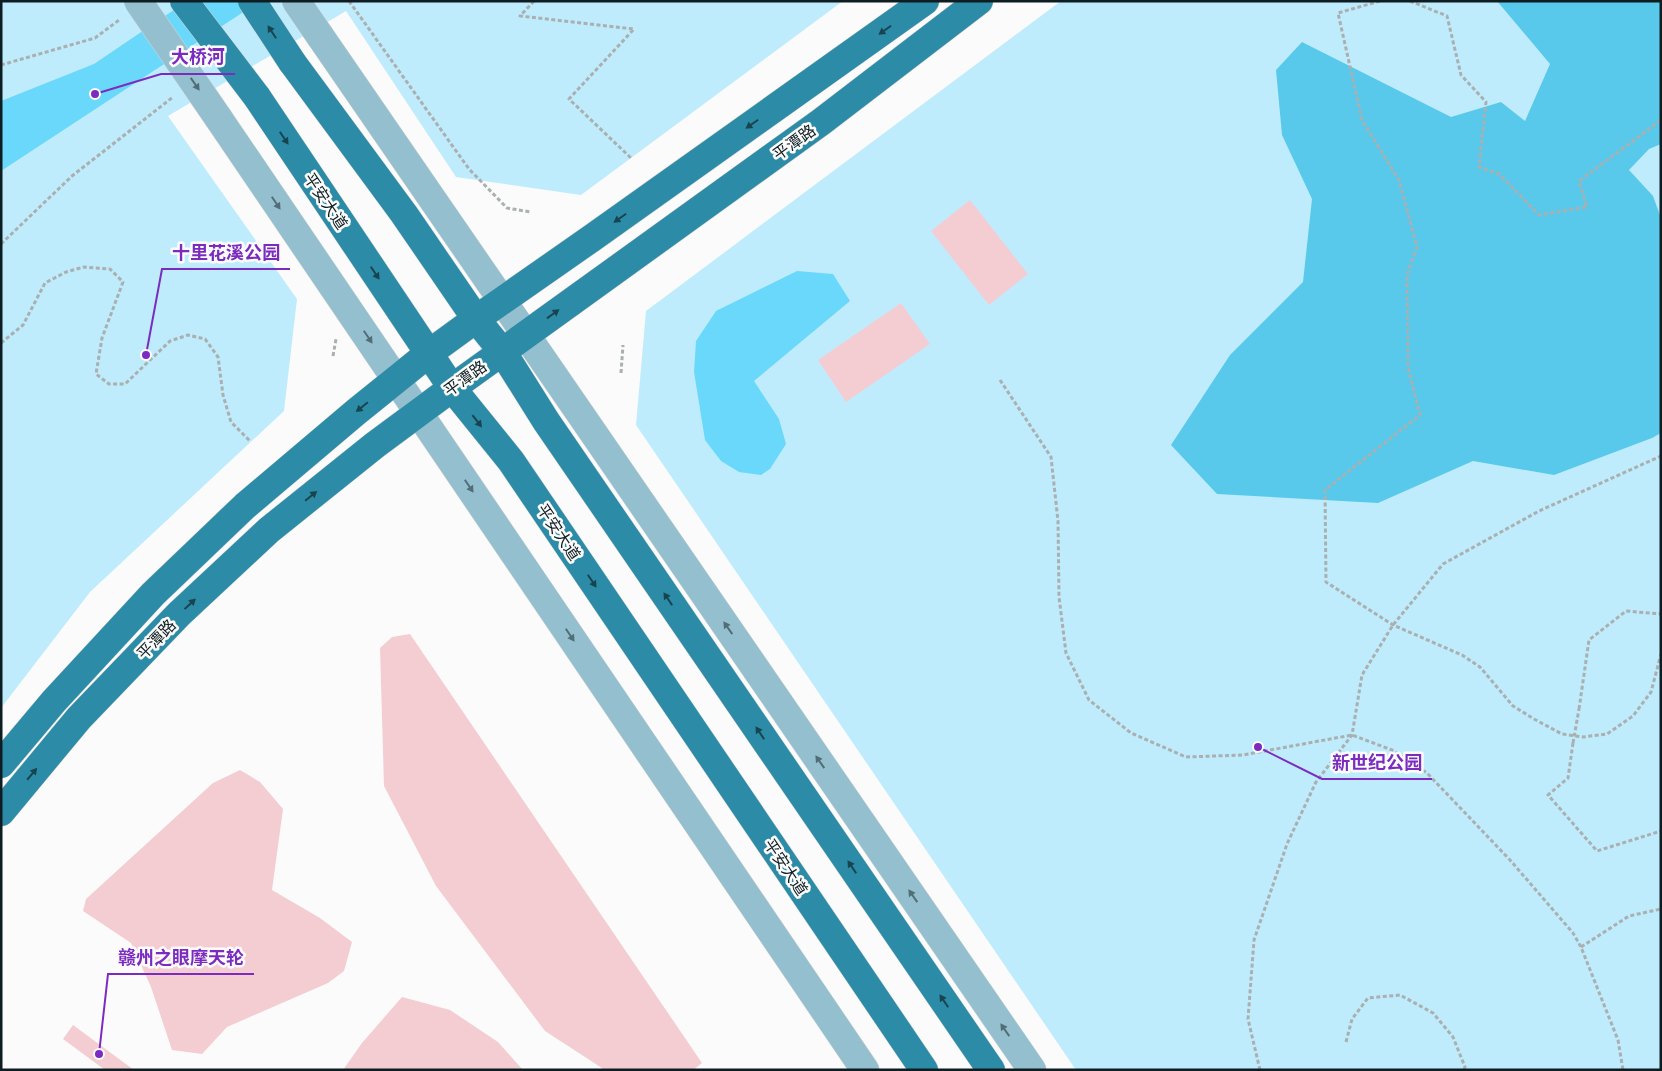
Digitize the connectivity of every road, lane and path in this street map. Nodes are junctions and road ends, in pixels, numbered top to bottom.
1 (184, 1) edge
2 (252, 1) edge
3 (296, 1) edge
4 (349, 1) edge
5 (534, 1) edge
6 (924, 1) edge
7 (979, 1) edge
8 (1380, 1) edge
9 (1410, 1) edge
10 (130, 9) edge
11 (1, 64) edge
12 (178, 94) dead end
13 (1661, 120) edge
14 (630, 158) dead end
15 (531, 212) dead end
16 (1, 244) edge
17 (502, 300) junction
18 (476, 318) junction
19 (526, 334) junction
20 (1, 343) edge
21 (623, 346) dead end
22 (502, 351) junction
23 (428, 354) junction
24 (621, 372) dead end
25 (396, 380) junction
26 (1000, 380) dead end
27 (452, 388) junction
28 (419, 413) junction
29 (251, 442) dead end
30 (1661, 456) edge
31 (1661, 614) edge
32 (1393, 625) junction
33 (1661, 654) edge
34 (1352, 734) junction
35 (1, 764) edge
36 (1, 812) edge
37 (1661, 831) edge
38 (1661, 909) edge
39 (1581, 947) junction
40 (1346, 1042) dead end
41 (865, 1070) edge
42 (924, 1070) edge
43 (991, 1070) edge
44 (1032, 1070) edge
45 (1260, 1070) edge
46 (1464, 1070) edge
47 (1623, 1070) edge

1 -> 23 main road, 平安大道, bridge
18 -> 2 main road, bridge
3 - 17 street, bridge
4 - 15 path
5 - 14 path
6 -> 17 main road, 平潭路
19 -> 7 main road, 平潭路
8 - 32 path
9 - 13 path
10 - 11 path
10 -> 25 street, bridge
12 - 16 path
17 - 18 main road, 平潭路
17 - 19 street
18 - 22 main road
18 - 23 main road, 平潭路
19 - 22 main road, 平潭路
44 -> 19 street
20 - 29 path
21 - 24 path
22 - 27 main road, 平潭路
43 -> 22 main road
23 - 25 main road, 平潭路
23 - 27 main road, 平安大道
25 - 28 street
25 -> 35 main road, 平潭路
26 - 34 path
27 - 28 main road, 平潭路
27 -> 42 main road, 平安大道
36 -> 28 main road, 平潭路
28 -> 41 street
30 - 32 path
31 - 37 path, bridge
32 - 33 path
32 - 34 path
34 - 39 path
34 - 45 path
38 - 39 path
39 - 47 path
40 - 46 path

